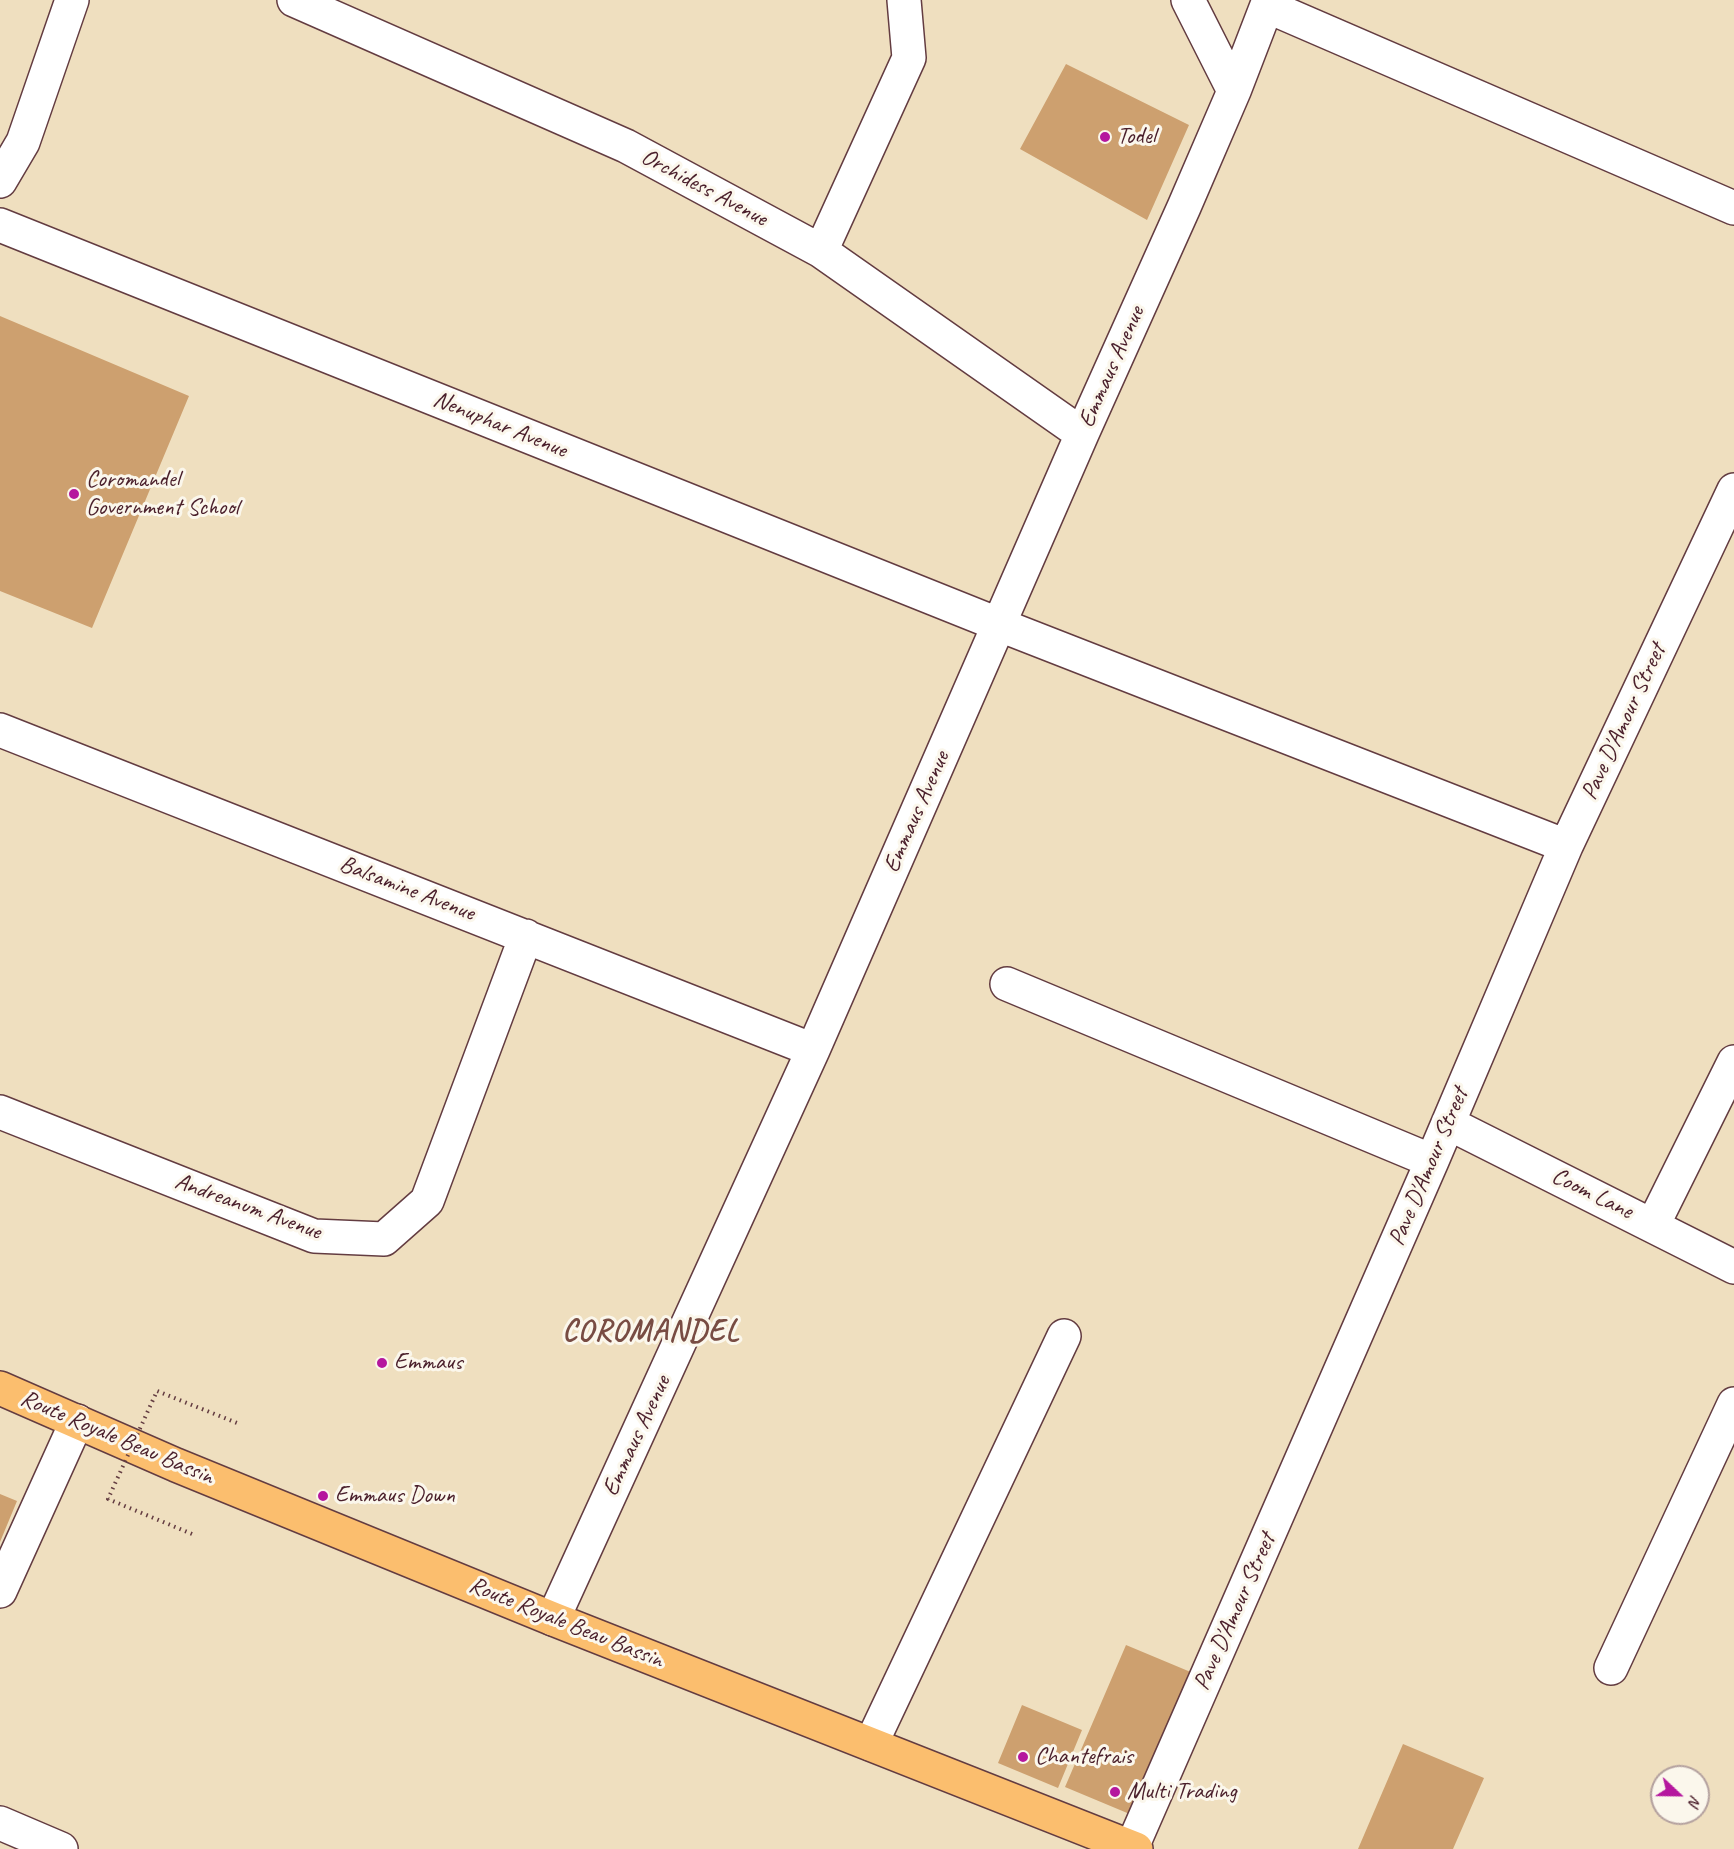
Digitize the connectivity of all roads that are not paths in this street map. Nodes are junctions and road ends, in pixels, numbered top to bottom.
1 (72, 0) edge
2 (294, 0) edge
3 (904, 0) edge
4 (1188, 0) edge
5 (1268, 3) edge
6 (1234, 91) junction
7 (0, 181) edge
8 (1734, 207) edge
9 (0, 225) edge
10 (822, 251) junction
11 (1082, 434) junction
12 (1734, 490) edge
13 (1000, 625) junction
14 (0, 730) edge
15 (1566, 846) junction
16 (526, 936) junction
17 (1007, 984) dead end
18 (813, 1050) junction
19 (1734, 1062) edge
20 (0, 1112) edge
21 (1448, 1123) junction
22 (1432, 1161) junction
23 (1653, 1225) junction
24 (1734, 1267) edge
25 (1064, 1336) dead end
26 (0, 1388) edge
27 (1734, 1404) edge
28 (77, 1421) junction
29 (0, 1591) edge
30 (553, 1618) junction
31 (1611, 1668) dead end
32 (871, 1744) junction
33 (0, 1823) edge
34 (1087, 1840) edge
35 (1134, 1848) edge
36 (61, 1849) edge

1 - 7 street
2 - 10 street, Orchidess Avenue
3 - 10 street
4 - 6 street
5 - 6 street, Emmaus Avenue
5 - 8 street
6 - 11 street, Emmaus Avenue
9 - 13 street, Nenuphar Avenue
10 - 11 street, Orchidess Avenue
11 - 13 street, Emmaus Avenue
12 - 15 street, Pave D'Amour Street
13 - 15 street, Nenuphar Avenue
13 - 18 street, Emmaus Avenue
14 - 16 street, Balsamine Avenue
15 - 21 street, Pave D'Amour Street
16 - 18 street, Balsamine Avenue
16 - 20 street, Andreanum Avenue
17 - 22 street
18 - 30 street, Emmaus Avenue
19 - 23 street
21 - 22 street, Pave D'Amour Street
21 - 23 street, Coom Lane
22 - 35 street, Pave D'Amour Street
23 - 24 street, Coom Lane
25 - 32 street
26 - 28 main road, Route Royale Beau Bassin
27 - 31 street
28 - 29 street
28 - 30 main road, Route Royale Beau Bassin
30 - 32 main road, Route Royale Beau Bassin
32 - 34 main road, Route Royale Beau Bassin
33 - 36 street
34 - 35 main road, Route Royale Beau Bassin

